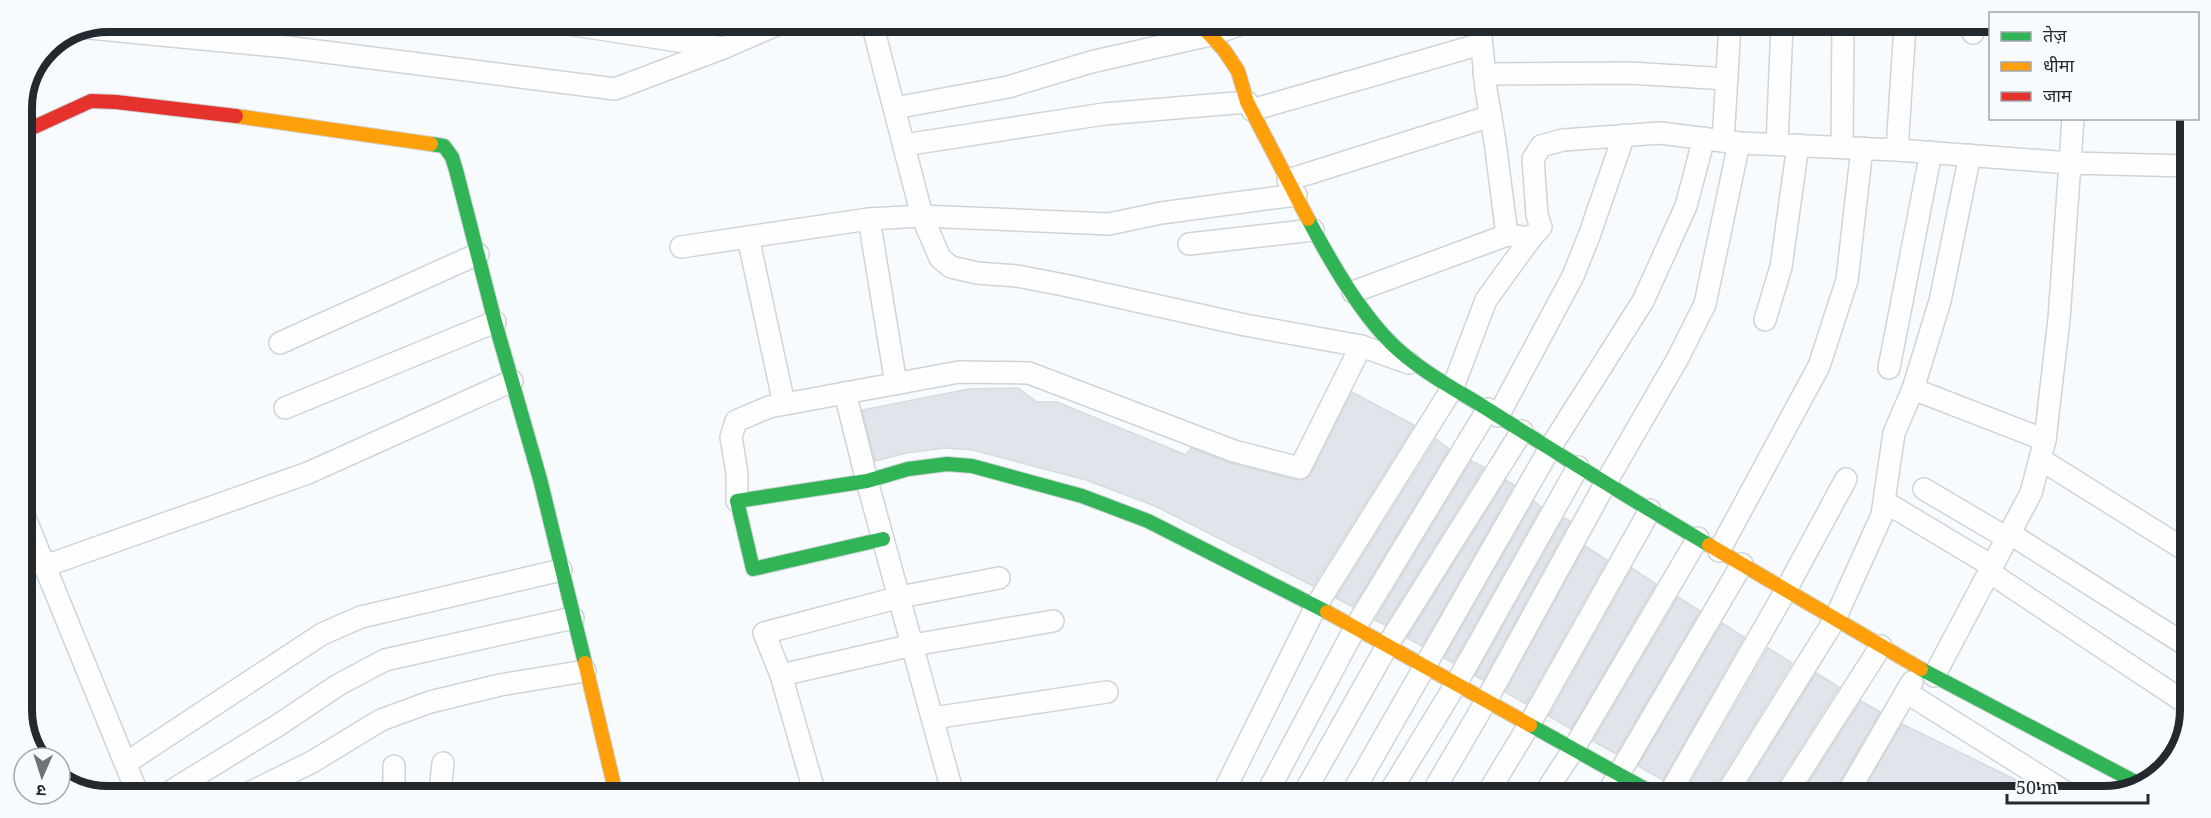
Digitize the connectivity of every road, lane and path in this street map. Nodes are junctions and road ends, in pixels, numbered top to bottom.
1 (130, 32) edge
2 (620, 32) edge
3 (756, 32) edge
4 (874, 32) edge
5 (1195, 32) edge
6 (1208, 32) edge
7 (1730, 32) edge
8 (1782, 32) edge
9 (1844, 32) edge
10 (1905, 32) edge
11 (1480, 34) edge
12 (723, 48) junction
13 (1484, 74) junction
14 (1727, 79) junction
15 (1250, 106) junction
16 (895, 108) junction
17 (1491, 116) junction
18 (2073, 120) edge
19 (32, 128) edge
20 (1623, 135) junction
21 (1722, 141) junction
22 (1777, 144) junction
23 (904, 145) junction
24 (1798, 145) junction
25 (1852, 148) junction
26 (1897, 150) junction
27 (1931, 153) junction
28 (1970, 155) junction
29 (2070, 163) junction
30 (2179, 166) edge
31 (1292, 188) junction
32 (922, 216) junction
33 (869, 219) junction
34 (1313, 230) junction
35 (1507, 236) junction
36 (748, 237) junction
37 (1531, 238) junction
38 (1189, 244) dead end
39 (681, 247) dead end
40 (478, 254) junction
41 (1353, 292) junction
42 (1765, 320) dead end
43 (495, 322) junction
44 (280, 343) dead end
45 (1361, 346) junction
46 (1889, 368) dead end
47 (1425, 369) junction
48 (512, 381) junction
49 (896, 384) junction
50 (1453, 387) junction
51 (1913, 389) junction
52 (845, 393) junction
53 (784, 404) junction
54 (285, 408) dead end
55 (1493, 412) junction
56 (1522, 431) junction
57 (1550, 448) junction
58 (2042, 449) junction
59 (1578, 466) junction
60 (1846, 479) dead end
61 (867, 481) junction
62 (1605, 484) junction
63 (1923, 489) dead end
64 (738, 501) junction
65 (1885, 502) junction
66 (1650, 510) junction
67 (2008, 536) junction
68 (32, 537) edge
69 (1698, 538) junction
70 (883, 539) junction
71 (2180, 546) edge
72 (1719, 550) junction
73 (1742, 564) junction
74 (45, 566) junction
75 (1990, 569) junction
76 (561, 570) junction
77 (999, 578) dead end
78 (1786, 590) junction
79 (900, 597) junction
80 (1316, 606) junction
81 (573, 618) junction
82 (1835, 619) junction
83 (1053, 621) dead end
84 (1355, 628) junction
85 (2180, 641) edge
86 (913, 645) junction
87 (1387, 646) junction
88 (1881, 646) junction
89 (1424, 667) junction
90 (585, 671) junction
91 (1927, 673) junction
92 (781, 675) junction
93 (1456, 684) junction
94 (1107, 692) dead end
95 (1906, 692) junction
96 (2180, 699) edge
97 (1486, 701) junction
98 (933, 718) junction
99 (1529, 725) junction
100 (1573, 750) junction
101 (443, 763) dead end
102 (126, 764) junction
103 (394, 766) dead end
104 (1617, 774) junction
105 (2132, 781) edge
106 (135, 786) edge
107 (179, 786) edge
108 (263, 786) edge
109 (394, 786) edge
110 (441, 786) edge
111 (614, 786) edge
112 (813, 786) edge
113 (951, 786) edge
114 (1226, 786) edge
115 (1271, 786) edge
116 (1308, 786) edge
117 (1356, 786) edge
118 (1394, 786) edge
119 (1436, 786) edge
120 (1492, 786) edge
121 (1550, 786) edge
122 (1610, 786) edge
123 (1639, 786) edge
124 (1674, 786) edge
125 (1731, 786) edge
126 (1791, 786) edge
127 (1852, 786) edge
128 (2056, 786) edge

1 - 12 street
2 - 12 street
3 - 12 street
4 - 16 street
5 - 16 street
6 - 15 street
7 - 14 street
8 - 22 street
9 - 25 street
10 - 26 street
11 - 13 street
11 - 15 street
13 - 14 street
13 - 17 street
14 - 21 street
15 - 23 street
15 - 31 street
16 - 23 street
17 - 31 street
17 - 35 street
18 - 29 street
19 - 40 street
20 - 21 street
20 - 37 street
20 - 55 street
21 - 22 street
21 - 57 street
21 - 62 street
22 - 24 street
23 - 32 street
24 - 25 street
24 - 42 street
25 - 26 street
25 - 72 street
26 - 27 street
27 - 28 street
27 - 46 street
28 - 29 street
28 - 51 street
29 - 30 street
29 - 58 street
31 - 32 street
31 - 34 street
32 - 33 street
32 - 45 street
33 - 36 street
33 - 49 street
34 - 38 street
34 - 41 street
35 - 37 street
35 - 41 street
36 - 39 street
36 - 53 street
37 - 50 street
40 - 43 street
40 - 44 street
41 - 47 street
43 - 48 street
43 - 54 street
45 - 47 street
45 - 49 street
47 - 50 street
48 - 74 street
48 - 76 street
49 - 52 street
50 - 55 street
50 - 80 street
51 - 58 street
51 - 65 street
52 - 53 street
52 - 61 street
53 - 64 street
55 - 56 street
55 - 84 street
56 - 57 street
56 - 87 street
57 - 59 street
57 - 89 street
58 - 67 street
58 - 71 street
59 - 62 street
59 - 93 street
60 - 78 street
61 - 64 street
61 - 70 street
61 - 80 street
62 - 66 street
62 - 97 street
63 - 67 street
64 - 70 street
65 - 75 street
65 - 82 street
66 - 69 street
66 - 99 street
67 - 75 street
67 - 85 street
68 - 74 street
69 - 72 street
69 - 100 street
70 - 79 street
72 - 73 street
73 - 78 street
73 - 104 street
74 - 102 street
75 - 91 street
75 - 96 street
76 - 81 street
76 - 102 street
77 - 79 street
78 - 82 street
78 - 124 street
79 - 86 street
79 - 92 street
80 - 84 street
80 - 114 street
81 - 90 street
81 - 107 street
82 - 88 street
82 - 125 street
83 - 86 street
84 - 87 street
84 - 115 street
86 - 92 street
86 - 98 street
87 - 89 street
87 - 116 street
88 - 91 street
88 - 126 street
89 - 93 street
89 - 117 street
90 - 108 street
90 - 111 street
91 - 95 street
91 - 105 street
92 - 112 street
93 - 97 street
93 - 118 street
94 - 98 street
95 - 127 street
95 - 128 street
97 - 99 street
97 - 119 street
98 - 113 street
99 - 100 street
99 - 120 street
100 - 104 street
100 - 121 street
101 - 110 street
102 - 106 street
103 - 109 street
104 - 122 street
104 - 123 street

